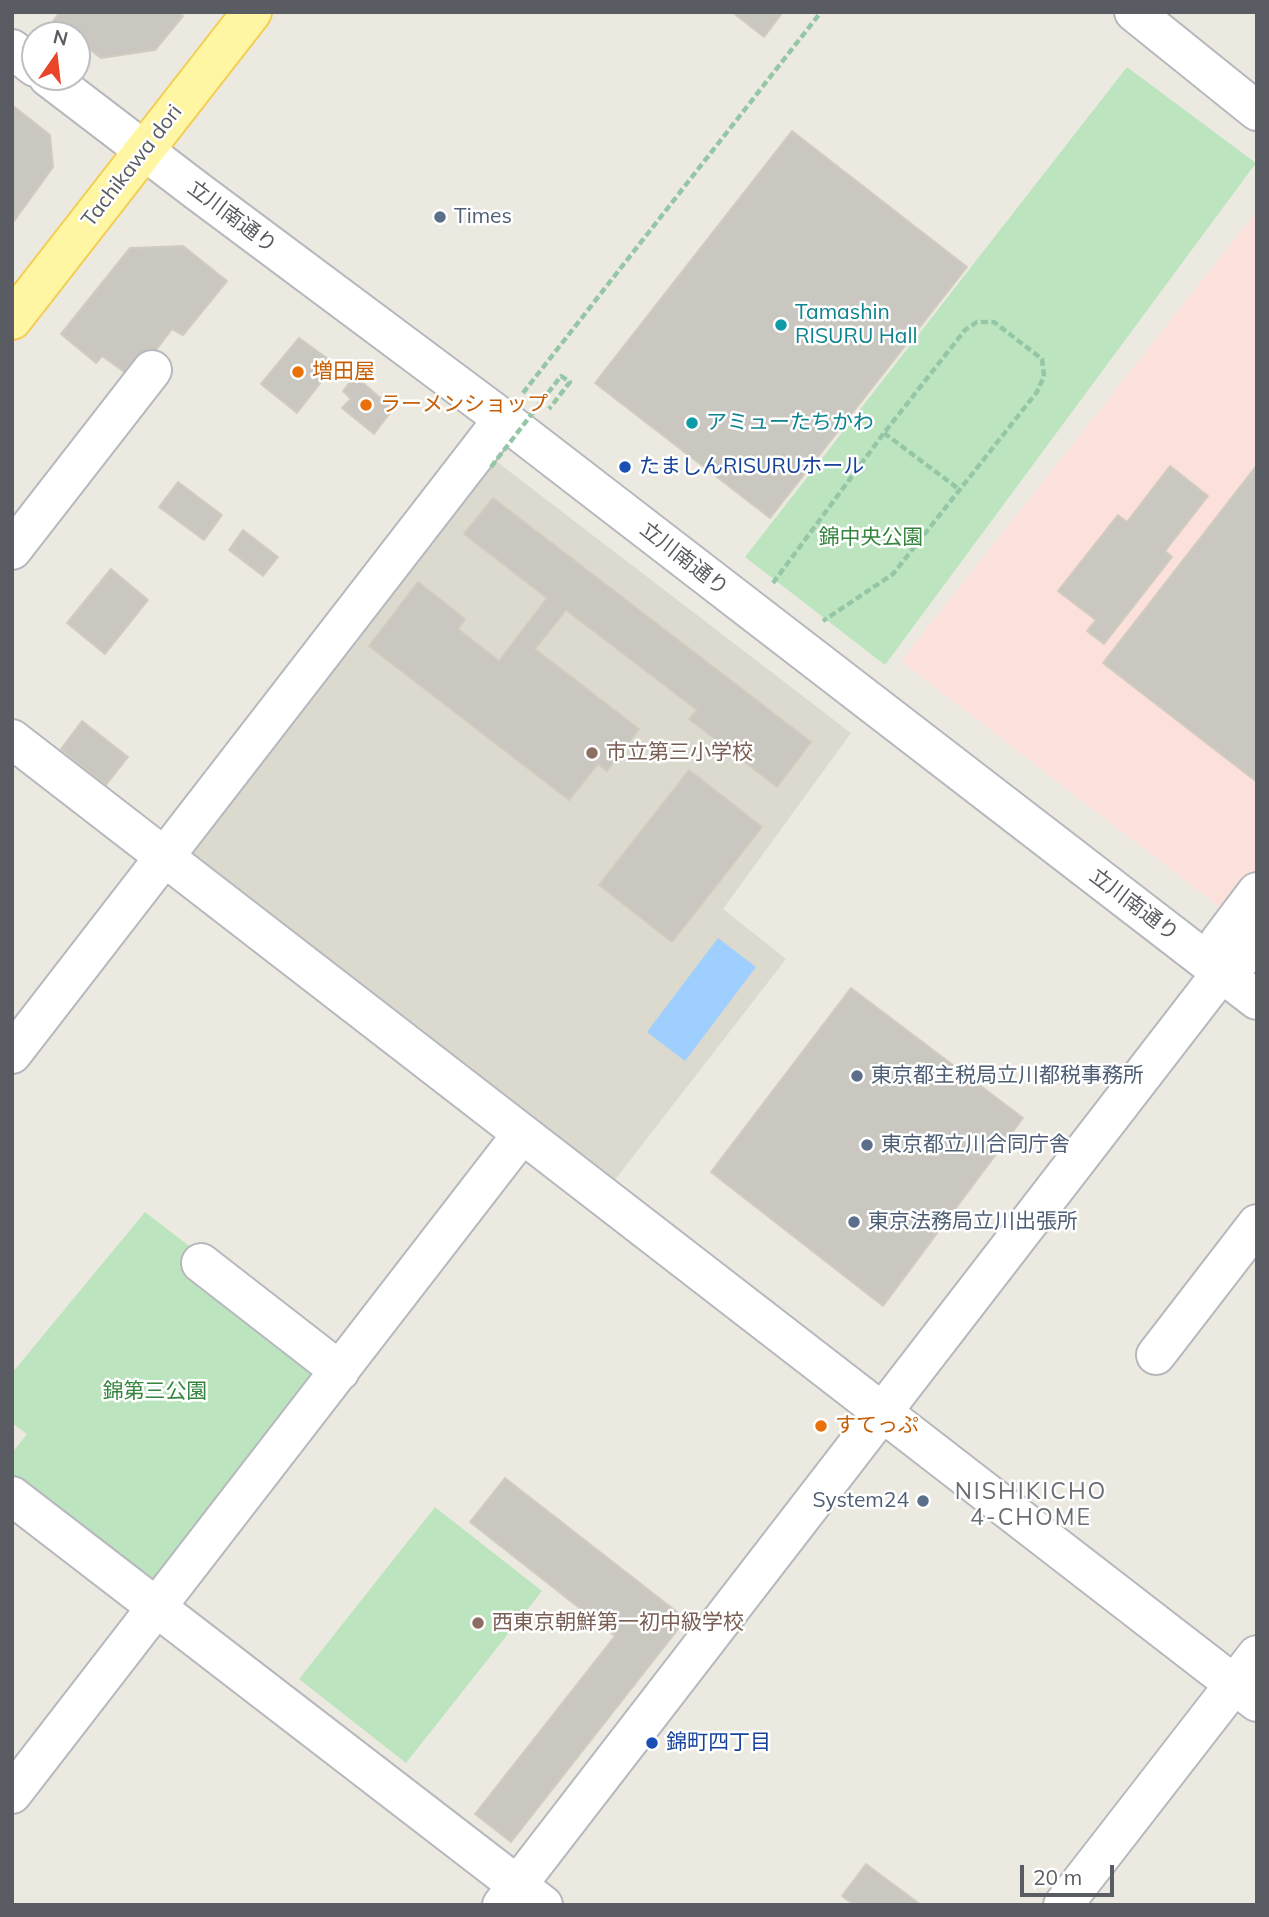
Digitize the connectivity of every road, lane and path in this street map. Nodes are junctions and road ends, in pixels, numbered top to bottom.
1 (821, 12) edge
2 (1134, 12) edge
3 (241, 16) edge
4 (66, 91) edge
5 (1257, 111) edge
6 (144, 151) junction
7 (12, 320) edge
8 (152, 370) dead end
9 (512, 406) junction
10 (549, 409) dead end
11 (884, 433) junction
12 (491, 467) dead end
13 (960, 490) junction
14 (12, 550) edge
15 (772, 583) dead end
16 (823, 621) dead end
17 (12, 739) edge
18 (164, 857) junction
19 (1257, 892) edge
20 (1257, 939) edge
21 (1222, 972) junction
22 (1257, 1000) edge
23 (12, 1054) edge
24 (522, 1134) junction
25 (1257, 1224) edge
26 (201, 1263) dead end
27 (1156, 1355) dead end
28 (340, 1371) junction
29 (882, 1412) junction
30 (12, 1496) edge
31 (158, 1607) junction
32 (1249, 1680) edge
33 (12, 1794) edge
34 (521, 1898) edge
35 (1063, 1905) edge

1 - 9 path
2 - 5 street
3 - 6 main road, Tachikawa dori
4 - 6 street, 立川南通り
6 - 7 main road, Tachikawa dori
6 - 9 street, 立川南通り
8 - 14 street
9 - 18 street
9 - 21 street, 立川南通り
10 - 12 path, bridge
11 - 13 path
11 - 13 path
11 - 15 path
13 - 16 path
17 - 18 street
18 - 23 street
18 - 24 street
19 - 21 street
20 - 21 street
21 - 22 street, 立川南通り
21 - 29 street
24 - 28 street
24 - 29 street
25 - 27 street
26 - 28 street
28 - 31 street
29 - 32 street
29 - 34 street
30 - 31 street
31 - 33 street
31 - 34 street
32 - 35 street

